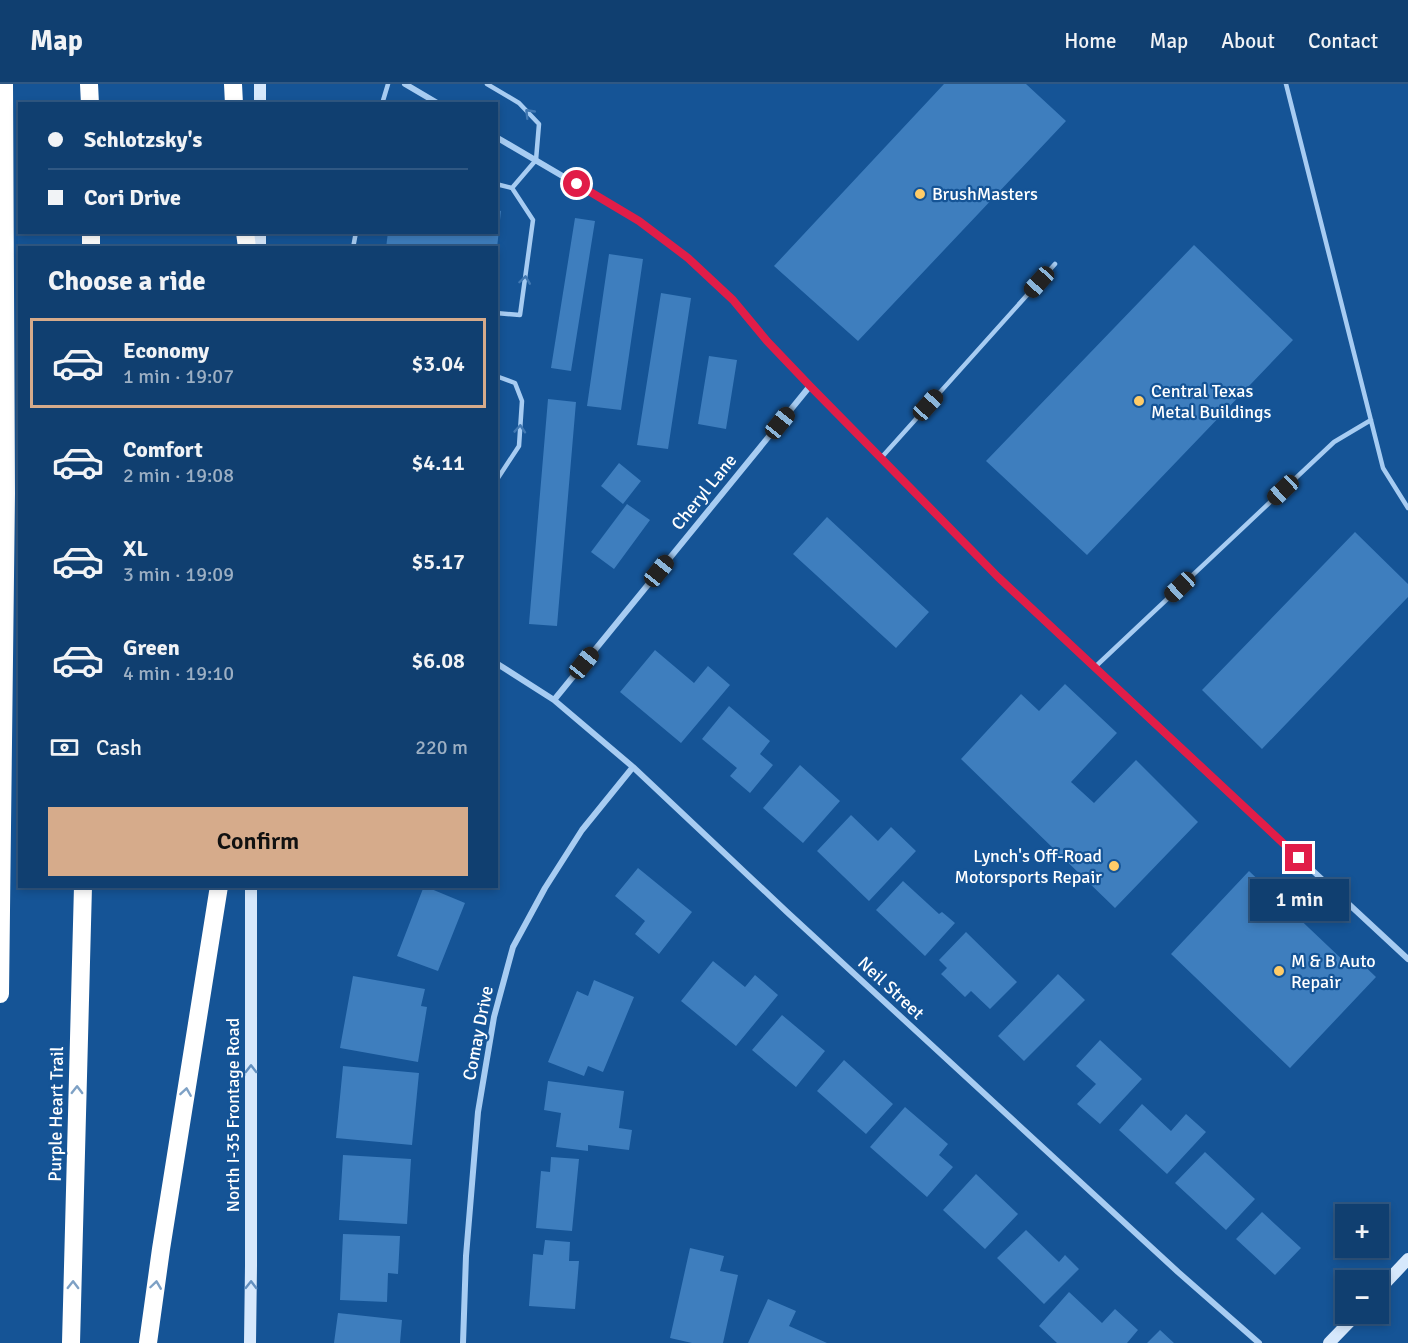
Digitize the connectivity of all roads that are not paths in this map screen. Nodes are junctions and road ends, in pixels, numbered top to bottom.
1 (4, 84) edge
2 (89, 84) edge
3 (233, 84) edge
4 (260, 84) edge
5 (388, 84) edge
6 (405, 84) edge
7 (487, 84) edge
8 (1286, 84) edge
9 (90, 102) edge
10 (234, 102) edge
11 (260, 102) edge
12 (383, 102) edge
13 (436, 102) edge
14 (498, 138) edge
15 (536, 160) junction
16 (498, 184) edge
17 (512, 188) junction
18 (1055, 264) dead end
19 (498, 313) edge
20 (498, 377) edge
21 (810, 386) junction
22 (1371, 420) junction
23 (881, 458) junction
24 (498, 478) edge
25 (1408, 508) edge
26 (498, 664) edge
27 (1095, 667) junction
28 (554, 700) junction
29 (633, 767) junction
30 (82, 888) edge
31 (219, 888) edge
32 (251, 888) edge
33 (1408, 959) edge
34 (0, 994) edge
35 (1408, 1260) edge
36 (1389, 1280) edge
37 (1347, 1324) edge
38 (71, 1343) edge
39 (148, 1343) edge
40 (250, 1343) edge
41 (463, 1343) edge
42 (1259, 1343) edge
43 (1329, 1343) edge

1 - 34 highway
2 - 9 highway
3 - 10 highway
4 - 11 main road
5 - 12 lane
6 - 13 street
15 -> 7 lane
8 - 22 lane
14 - 15 street
15 - 17 lane
15 - 21 street
16 - 17 lane
19 -> 17 lane
18 - 23 lane
24 -> 20 lane
21 - 23 street
21 - 28 street, Cheryl Lane
22 - 25 lane
22 - 27 lane
23 - 27 street
26 - 28 street, Neil Street
27 - 33 street
28 - 29 street, Neil Street
29 - 41 street, Comay Drive
29 - 42 street, Neil Street
38 -> 30 highway, Purple Heart Trail
39 -> 31 highway
40 -> 32 main road, North I-35 Frontage Road
35 - 36 main road
37 - 43 main road

